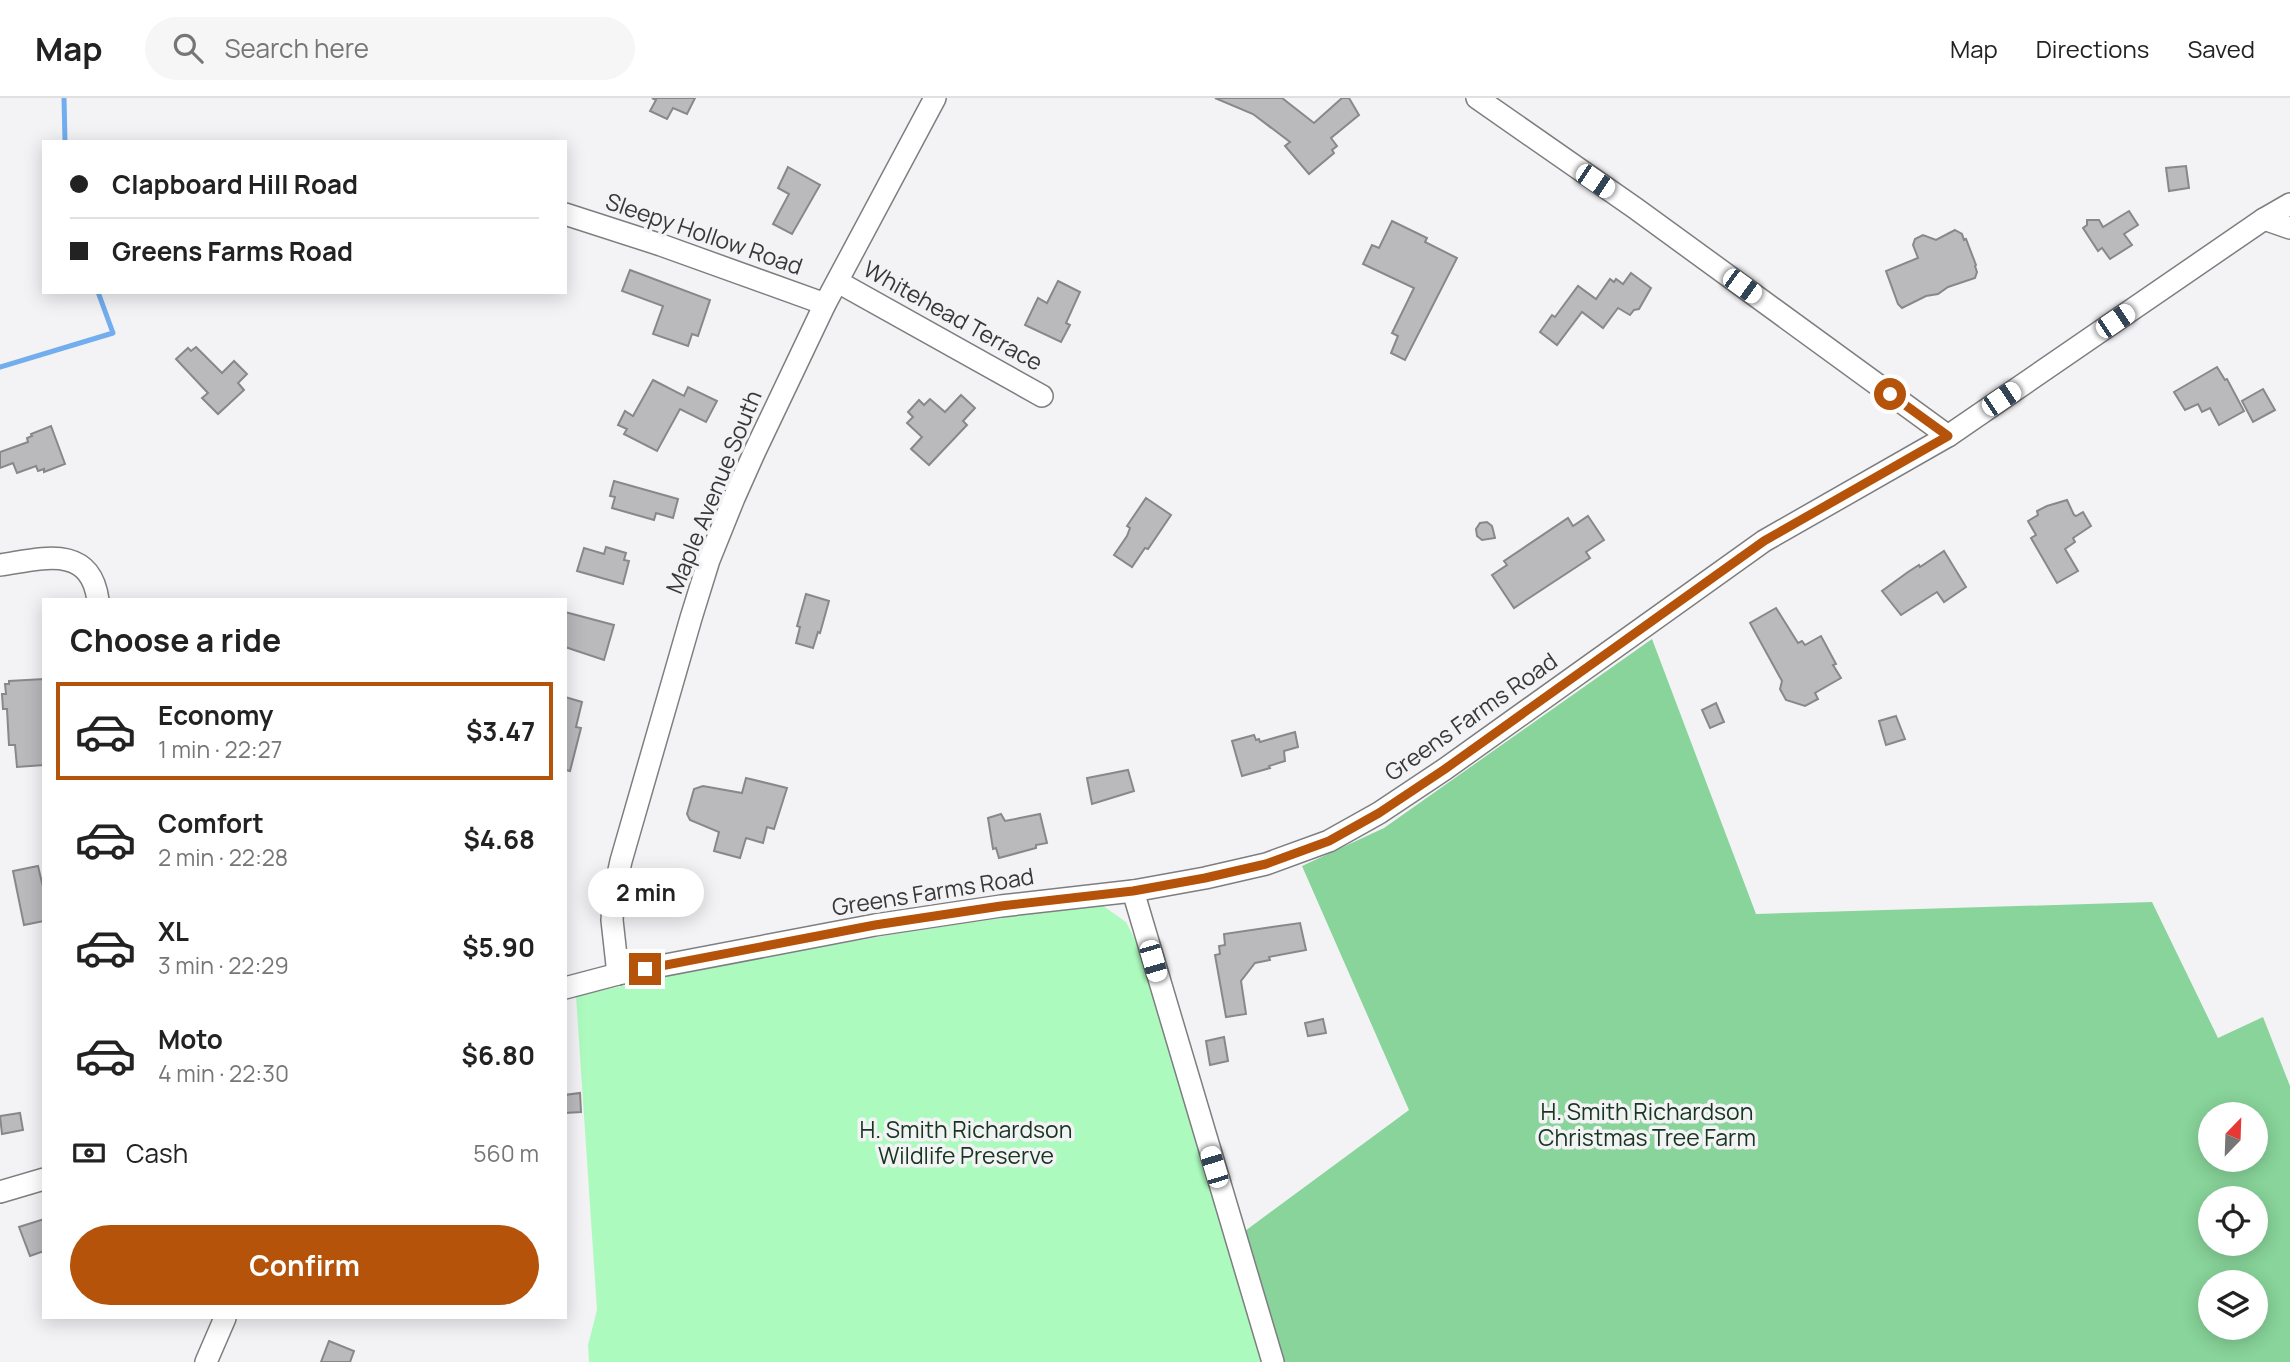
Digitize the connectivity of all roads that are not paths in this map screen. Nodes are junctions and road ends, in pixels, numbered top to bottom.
1 (935, 98) edge
2 (1477, 98) edge
3 (2290, 204) edge
4 (567, 215) edge
5 (2264, 219) junction
6 (2290, 228) edge
7 (838, 282) junction
8 (825, 304) junction
9 (1042, 396) dead end
10 (1948, 436) junction
11 (0, 565) edge
12 (98, 598) edge
13 (1133, 891) junction
14 (618, 974) junction
15 (567, 987) edge
16 (42, 1180) edge
17 (0, 1192) edge
18 (225, 1319) edge
19 (206, 1362) edge
20 (1273, 1362) edge

1 - 7 street, Maple Avenue South
2 - 10 street
3 - 5 street, Greens Farms Road
4 - 8 street, Sleepy Hollow Road
5 - 6 street
5 - 10 street, Greens Farms Road
7 - 8 street, Maple Avenue South
7 - 9 street, Whitehead Terrace
8 - 14 street, Maple Avenue South
10 - 13 street, Greens Farms Road
11 - 12 street
13 - 14 street, Greens Farms Road
13 - 20 street
14 - 15 street, Greens Farms Road
16 - 17 street
18 - 19 street

